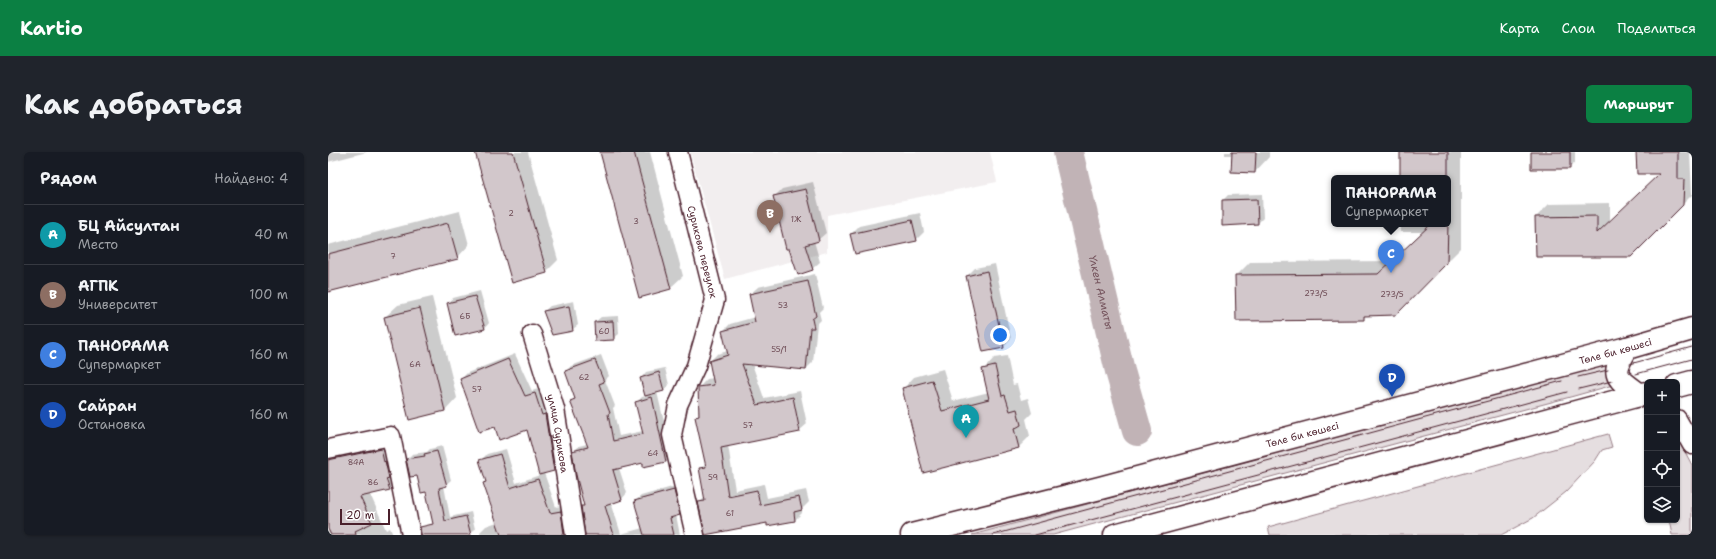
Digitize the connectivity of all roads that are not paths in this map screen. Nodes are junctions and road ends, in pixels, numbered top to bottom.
1 (678, 152) edge
2 (1692, 329) edge
3 (532, 334) dead end
4 (1627, 348) junction
5 (1692, 382) edge
6 (1680, 385) edge
7 (1644, 394) edge
8 (1680, 424) edge
9 (1692, 445) edge
10 (328, 449) edge
11 (411, 535) edge
12 (575, 535) edge
13 (695, 535) edge
14 (912, 535) edge
15 (1115, 535) edge

1 - 13 street, Сурикова переулок
2 - 4 main road, Төле би көшесі
3 - 12 street, улица Сурикова
4 - 7 main road
4 - 14 main road, Төле би көшесі
5 - 6 main road
7 - 15 main road
8 - 9 street
10 - 11 street

